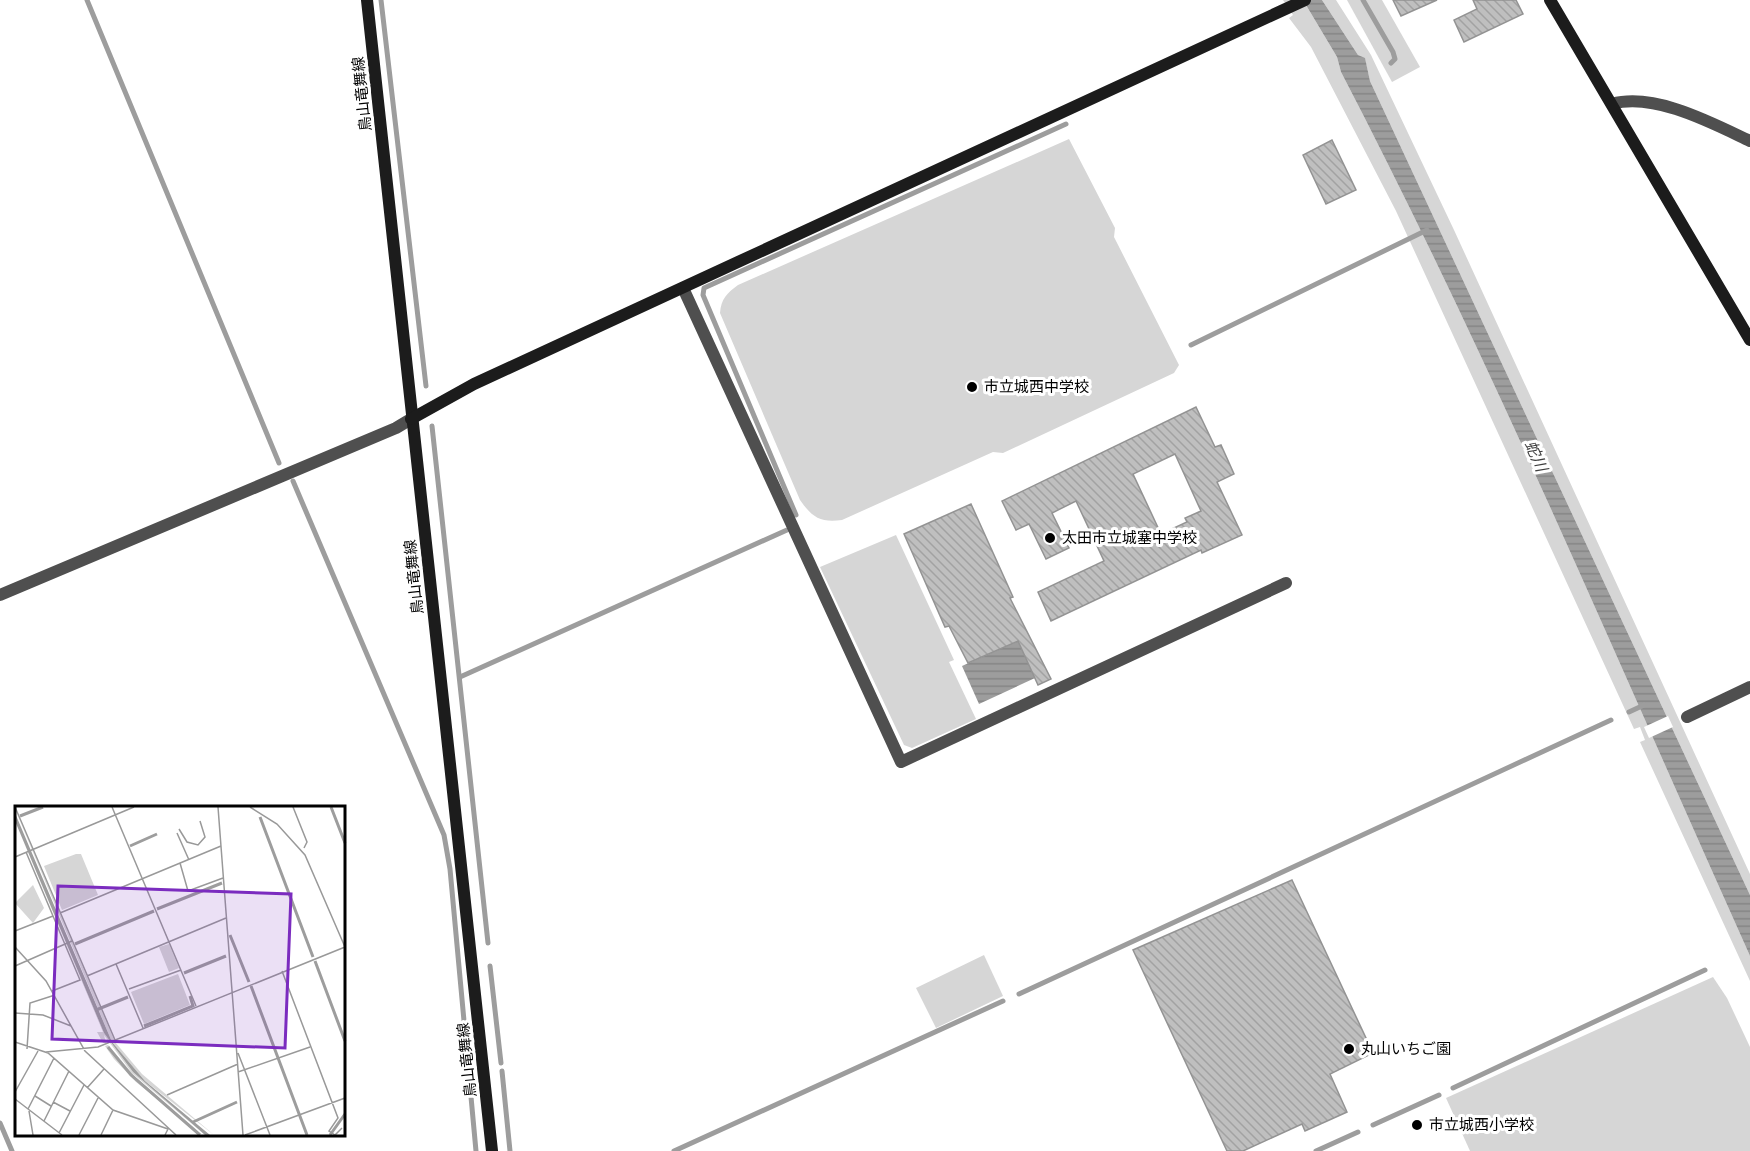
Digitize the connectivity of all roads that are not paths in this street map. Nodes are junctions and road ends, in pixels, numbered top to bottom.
1 (367, 0) edge
2 (1305, 0) edge
3 (1550, 0) edge
4 (1612, 104) junction
5 (1750, 141) edge
6 (683, 288) junction
7 (1749, 335) edge
8 (411, 419) junction
9 (1286, 583) dead end
10 (0, 595) edge
11 (1750, 687) edge
12 (1687, 717) dead end
13 (492, 1151) edge

1 - 8 street, 鳥山竜舞線
2 - 6 street
3 - 4 street
4 - 5 street
4 - 7 street
6 - 8 street
6 - 9 street
8 - 10 street
8 - 13 street, 鳥山竜舞線
11 - 12 street

